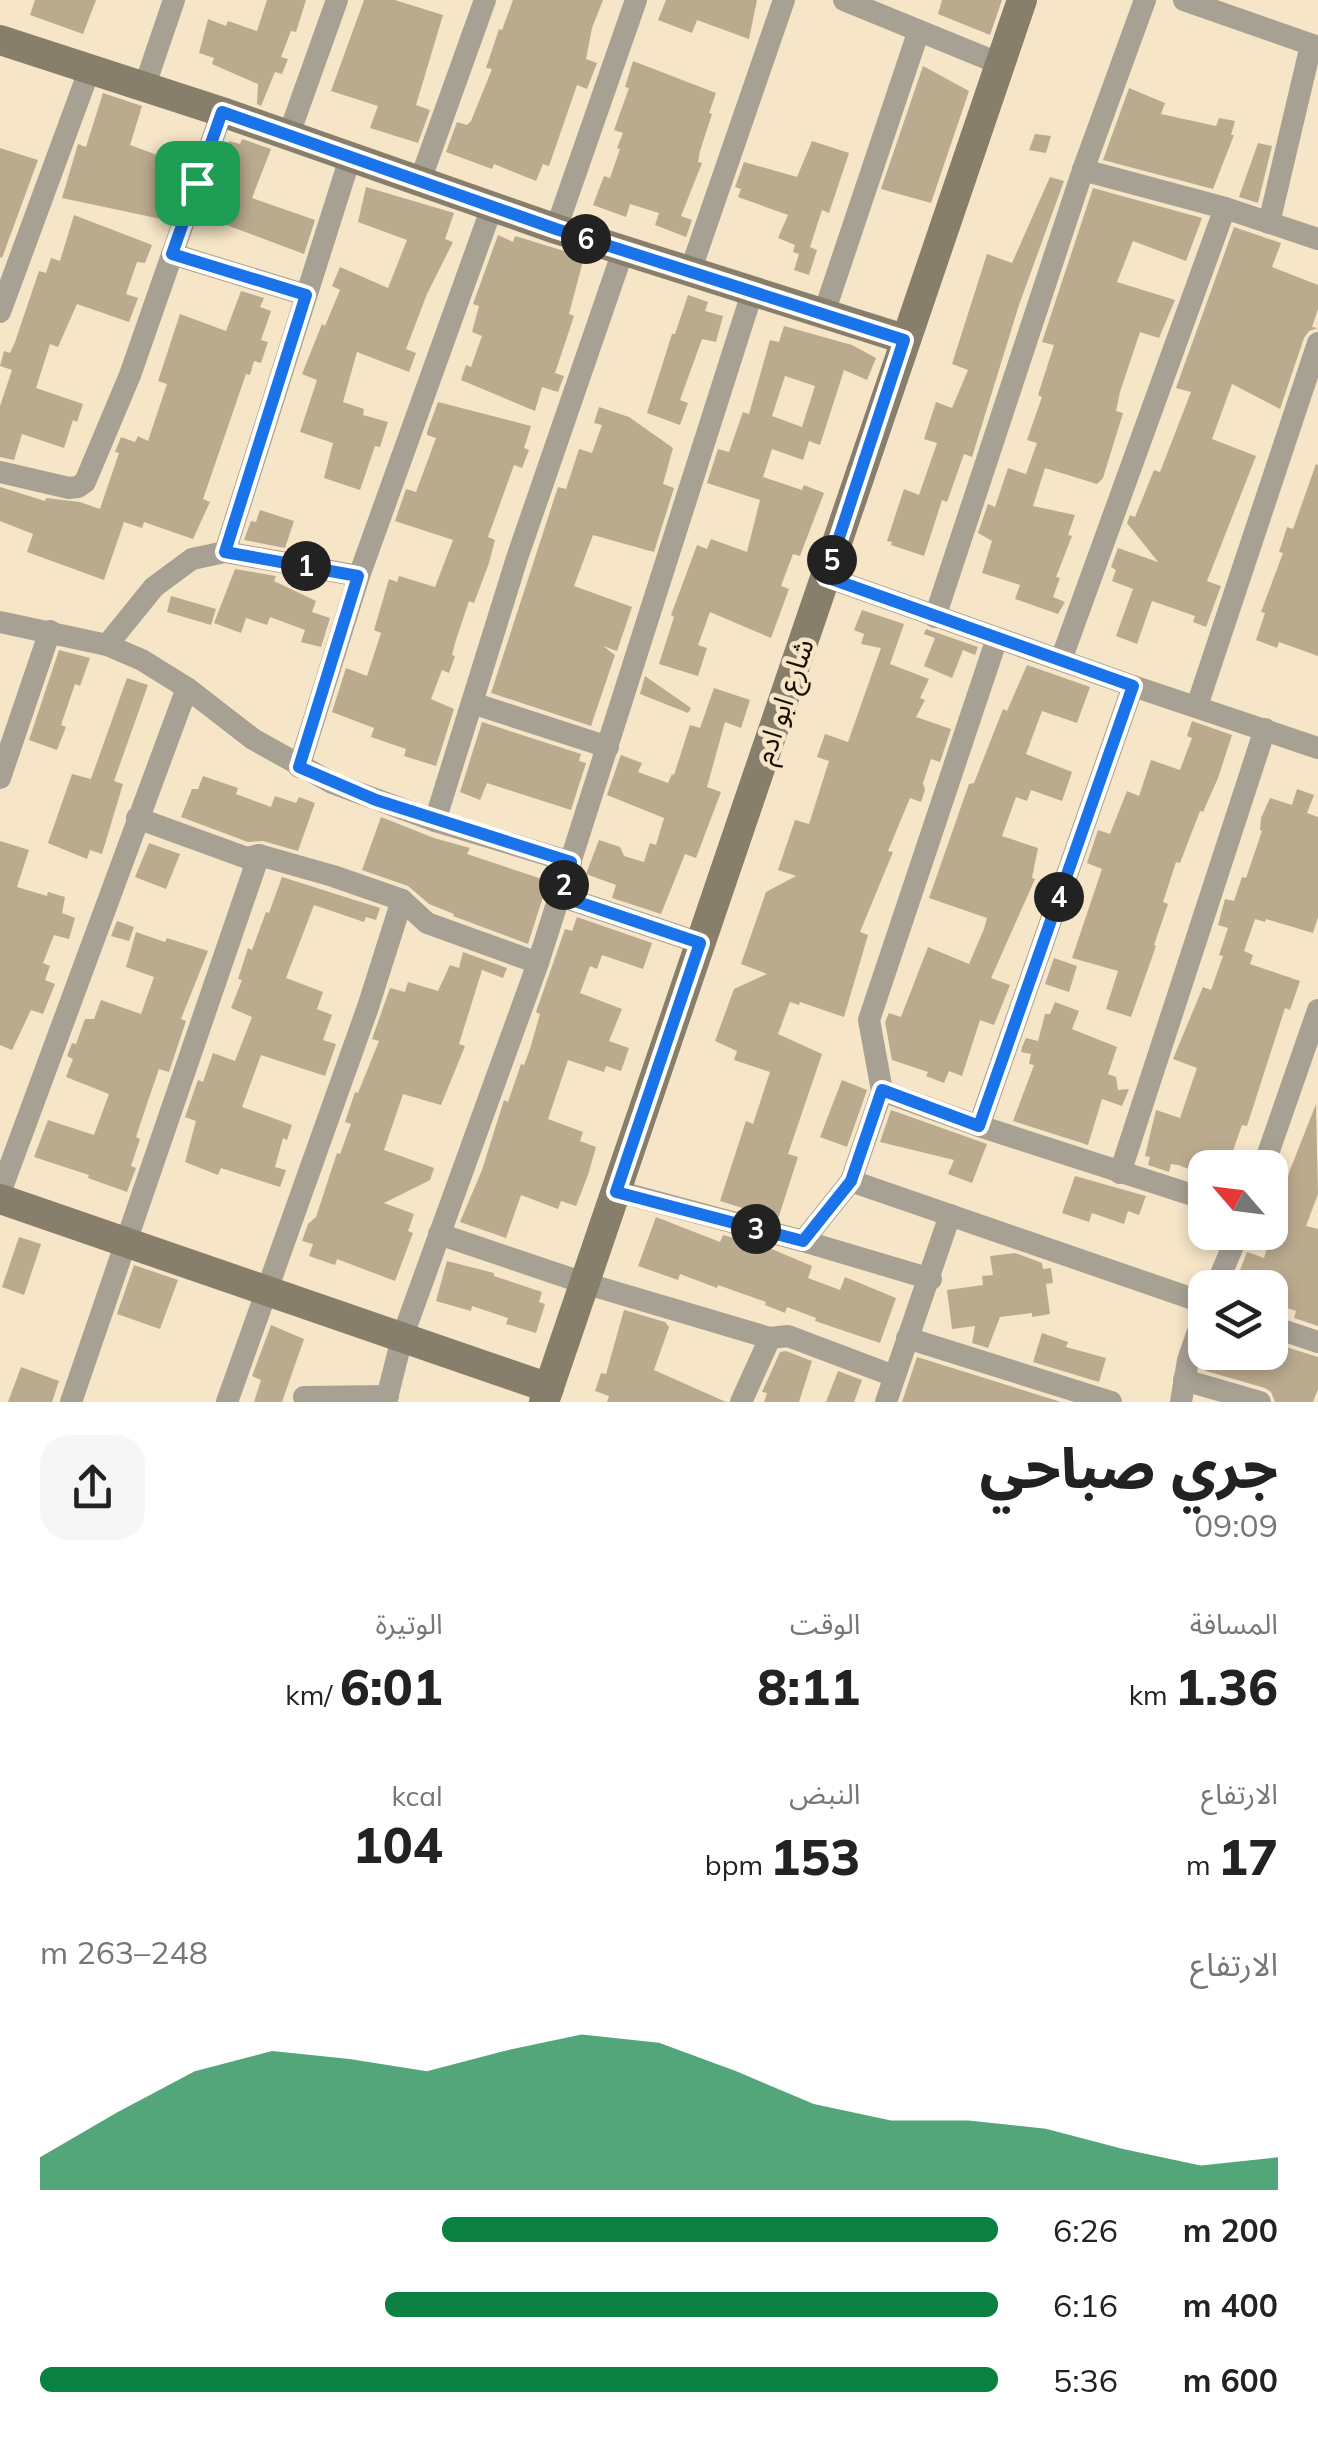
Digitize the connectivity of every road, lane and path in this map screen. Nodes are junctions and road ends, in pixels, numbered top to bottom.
1 (174, 0) edge
2 (337, 0) edge
3 (485, 0) edge
4 (636, 0) edge
5 (784, 0) edge
6 (844, 0) edge
7 (1022, 0) edge
8 (1145, 0) edge
9 (1184, 0) edge
10 (918, 33) junction
11 (0, 40) edge
12 (1315, 46) edge
13 (998, 63) junction
14 (89, 71) junction
15 (144, 88) junction
16 (222, 112) junction
17 (288, 138) junction
18 (350, 158) junction
19 (1083, 170) junction
20 (420, 181) junction
21 (492, 207) junction
22 (1224, 208) junction
23 (1269, 222) junction
24 (556, 229) junction
25 (1318, 239) edge
26 (623, 251) junction
27 (172, 254) junction
28 (690, 272) junction
29 (752, 293) junction
30 (306, 295) junction
31 (0, 312) edge
32 (823, 316) junction
33 (904, 340) junction
34 (1318, 342) edge
35 (0, 472) edge
36 (225, 552) junction
37 (358, 576) junction
38 (826, 577) junction
39 (935, 617) junction
40 (0, 622) edge
41 (50, 631) junction
42 (997, 638) junction
43 (107, 645) junction
44 (1061, 660) junction
45 (1133, 686) junction
46 (187, 688) junction
47 (472, 703) junction
48 (1198, 706) junction
49 (1265, 729) junction
50 (608, 747) junction
51 (1318, 748) edge
52 (299, 767) junction
53 (0, 778) edge
54 (137, 818) junction
55 (435, 821) junction
56 (259, 856) junction
57 (571, 862) junction
58 (560, 896) junction
59 (402, 900) junction
60 (700, 943) junction
61 (538, 963) junction
62 (1318, 1010) edge
63 (882, 1090) junction
64 (979, 1126) junction
65 (1270, 1150) edge
66 (1120, 1172) junction
67 (851, 1181) junction
68 (616, 1192) junction
69 (1188, 1194) edge
70 (0, 1196) edge
71 (950, 1215) junction
72 (439, 1234) junction
73 (803, 1241) junction
74 (124, 1242) junction
75 (931, 1280) junction
76 (584, 1283) junction
77 (267, 1291) junction
78 (1188, 1301) edge
79 (1288, 1332) edge
80 (402, 1338) junction
81 (770, 1338) junction
82 (908, 1338) junction
83 (1318, 1342) edge
84 (894, 1376) junction
85 (1183, 1391) edge
86 (546, 1395) edge
87 (304, 1397) dead end
88 (387, 1399) edge
89 (890, 1401) edge
90 (72, 1402) edge
91 (227, 1402) edge
92 (741, 1402) edge
93 (1111, 1402) edge
94 (1260, 1402) edge

1 - 15 street
2 - 17 street
3 - 20 street
4 - 24 street
5 - 28 street
6 - 10 street
7 - 13 street, شارع ابو ادم
8 - 19 street
9 - 12 street
10 - 13 street
10 - 32 street
11 - 14 street
12 - 23 street
13 - 33 street, شارع ابو ادم
14 - 15 street
14 - 31 street
15 - 16 street
16 - 17 street
16 - 27 street
17 - 18 street
18 - 20 street
18 - 30 street
19 - 22 street
19 - 39 street
20 - 21 street
21 - 24 street
21 - 37 street
22 - 23 street
22 - 44 street
23 - 25 street
24 - 26 street
26 - 28 street
26 - 47 street
27 - 30 street
27 - 35 street
28 - 29 street
29 - 32 street
29 - 50 street
30 - 36 street
32 - 33 street
33 - 38 street, شارع ابو ادم
34 - 48 street
36 - 37 street
36 - 43 street
37 - 52 street
38 - 39 street
38 - 60 street, شارع ابو ادم
39 - 42 street
40 - 41 street
41 - 43 street
41 - 53 street
42 - 44 street
42 - 63 street
43 - 46 street
44 - 45 street
45 - 48 street
45 - 64 street
46 - 52 street
46 - 54 street
47 - 50 street
47 - 55 street
48 - 49 street
49 - 51 street
49 - 66 street
50 - 57 street
52 - 55 street
54 - 56 street
54 - 70 street
55 - 57 street
56 - 59 street
56 - 74 street
57 - 58 street
58 - 60 street
58 - 61 street
59 - 61 street
59 - 77 street
60 - 68 street, شارع ابو ادم
61 - 72 street
62 - 65 street
63 - 64 street
63 - 67 street
64 - 66 street
66 - 69 street
67 - 71 street
67 - 73 street
68 - 73 street
68 - 76 street, شارع ابو ادم
70 - 74 street
71 - 75 street
71 - 78 street
72 - 76 street
72 - 80 street
73 - 75 street
74 - 77 street
74 - 90 street
75 - 82 street
76 - 81 street
76 - 86 street, شارع ابو ادم
77 - 80 street
77 - 91 street
79 - 83 street
80 - 86 street
80 - 88 street
81 - 84 street
81 - 92 street
82 - 84 street
82 - 93 street
84 - 89 street
85 - 94 street
87 - 88 street

